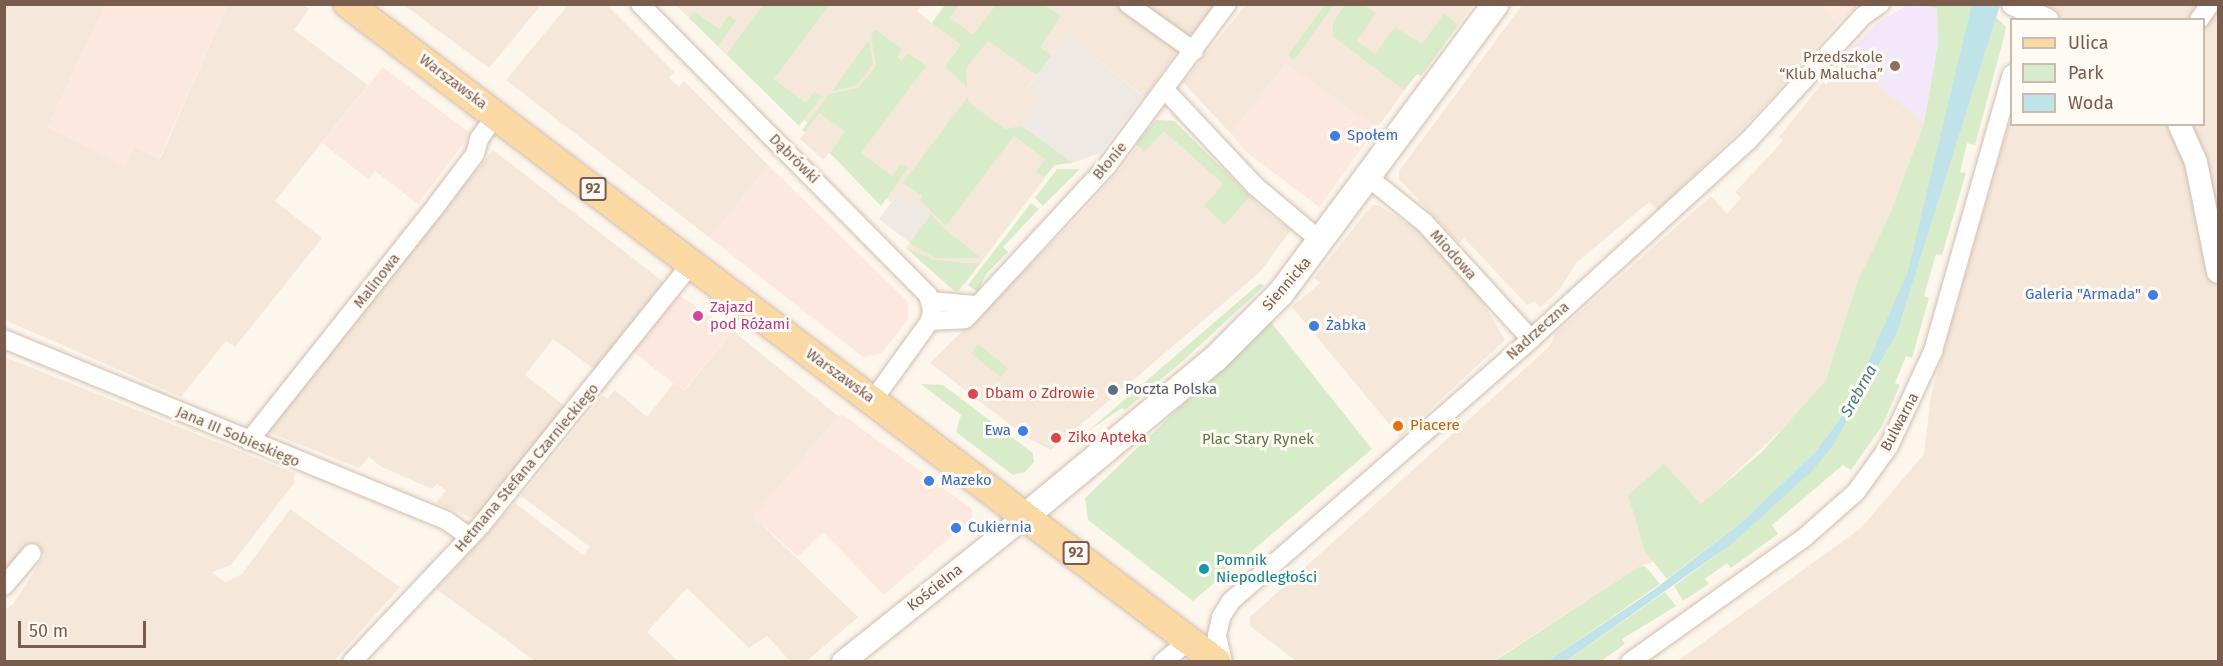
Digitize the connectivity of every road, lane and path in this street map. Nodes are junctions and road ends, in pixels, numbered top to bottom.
1 (348, 4) edge
2 (640, 4) edge
3 (1128, 4) edge
4 (1227, 4) edge
5 (1496, 4) edge
6 (1880, 4) edge
7 (2210, 4) edge
8 (2200, 18) edge
9 (1194, 51) junction
10 (2010, 81) edge
11 (1165, 90) junction
12 (496, 116) junction
13 (2180, 126) edge
14 (1369, 178) junction
15 (1322, 242) junction
16 (691, 264) junction
17 (2218, 268) edge
18 (930, 301) junction
19 (976, 305) junction
20 (930, 321) junction
21 (4, 339) edge
22 (1531, 339) junction
23 (873, 400) junction
24 (249, 441) junction
25 (1027, 515) junction
26 (470, 537) junction
27 (32, 553) dead end
28 (4, 586) edge
29 (1188, 641) junction
30 (352, 662) edge
31 (843, 662) edge
32 (1163, 662) edge
33 (1216, 662) edge
34 (1223, 662) edge
35 (1630, 662) edge

1 - 12 main road, Warszawska / 92
2 - 18 street, Dąbrówki
3 - 9 street
4 - 9 street, Błonie
5 - 14 main road, Siennicka
6 - 22 street, Nadrzeczna
7 - 8 street
9 - 11 street, Błonie
10 - 35 street, Bulwarna
11 - 15 street
11 - 19 street, Błonie
12 - 16 main road, Warszawska / 92
12 - 24 street, Malinowa
13 - 17 street
14 - 15 main road, Siennicka
14 - 22 street, Miodowa
15 - 25 main road, Siennicka
16 - 23 main road, Warszawska / 92
16 - 26 street, Hetmana Stefana Czarnieckiego
18 - 19 street
18 - 20 street
19 - 20 street, Błonie
20 - 23 street
21 - 24 street, Jana III Sobieskiego
22 - 34 street, Nadrzeczna
23 - 25 main road, Warszawska / 92
24 - 26 street, Jana III Sobieskiego
25 - 29 main road, Warszawska / 92
25 - 31 street, Kościelna
26 - 30 street, Hetmana Stefana Czarnieckiego
27 - 28 street
29 - 32 street
29 - 33 main road, Warszawska / 92

